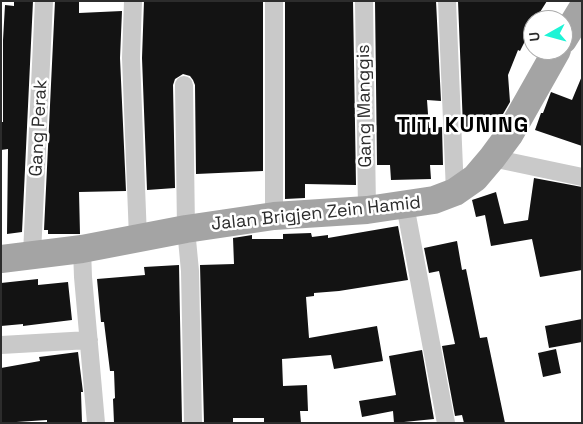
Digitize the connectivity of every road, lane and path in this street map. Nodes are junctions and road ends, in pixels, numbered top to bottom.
1 (44, 1) edge
2 (133, 1) edge
3 (274, 1) edge
4 (364, 1) edge
5 (447, 1) edge
6 (582, 9) edge
7 (573, 24) edge
8 (551, 60) edge
9 (184, 85) dead end
10 (492, 158) junction
11 (582, 177) edge
12 (455, 192) junction
13 (405, 205) junction
14 (367, 210) junction
15 (274, 216) junction
16 (186, 229) junction
17 (138, 238) junction
18 (82, 249) junction
19 (32, 254) junction
20 (1, 259) edge
21 (89, 340) junction
22 (1, 344) edge
23 (96, 423) edge
24 (193, 423) edge
25 (446, 423) edge

1 - 19 street, Gang Perak
2 - 17 street
3 - 15 street
4 - 14 street, Gang Manggis
5 - 12 street
6 - 7 main road
8 - 10 main road, Jalan Brigjen Zein Hamid
9 - 16 street
10 - 11 street
10 - 12 main road, Jalan Brigjen Zein Hamid
12 - 13 main road, Jalan Brigjen Zein Hamid
13 - 14 main road, Jalan Brigjen Zein Hamid
13 - 25 street
14 - 15 main road, Jalan Brigjen Zein Hamid
15 - 16 main road, Jalan Brigjen Zein Hamid
16 - 17 main road, Jalan Brigjen Zein Hamid
16 - 24 street
17 - 18 main road, Jalan Brigjen Zein Hamid
18 - 19 main road, Jalan Brigjen Zein Hamid
18 - 21 street
19 - 20 main road, Jalan Brigjen Zein Hamid
21 - 22 street
21 - 23 street

